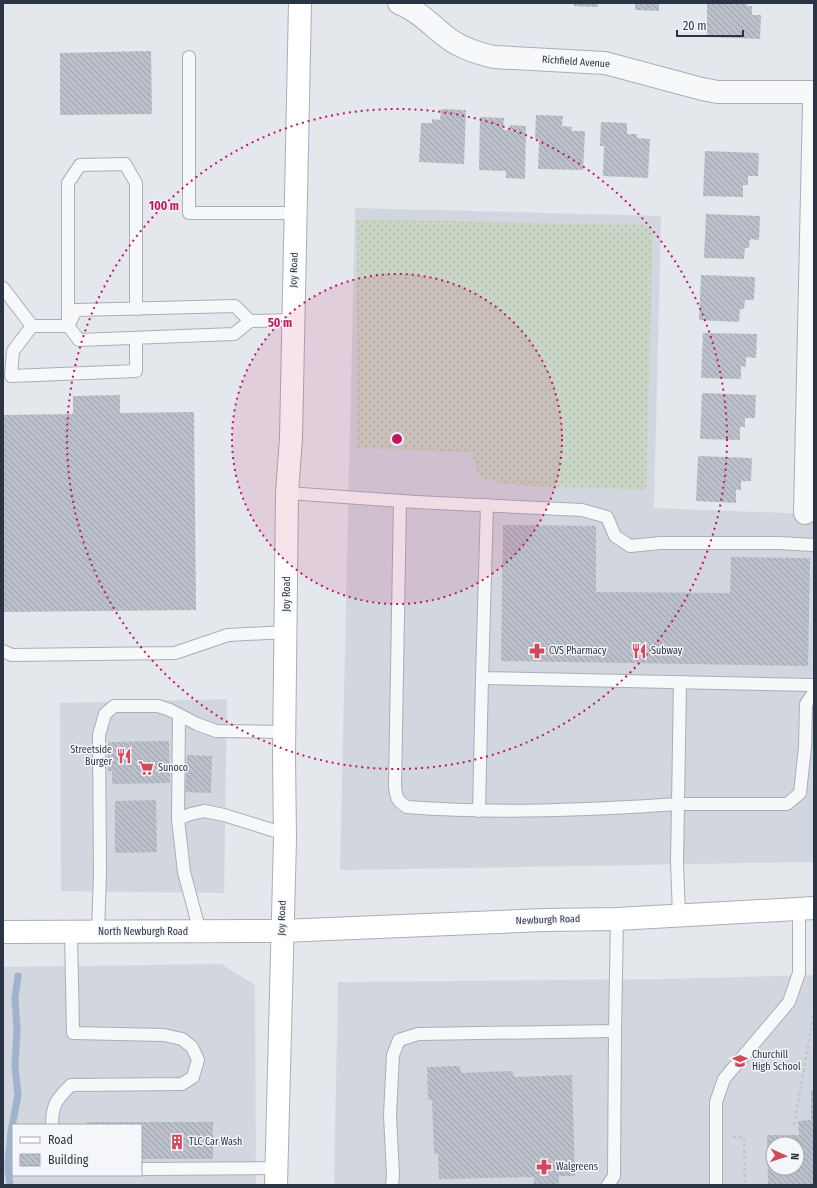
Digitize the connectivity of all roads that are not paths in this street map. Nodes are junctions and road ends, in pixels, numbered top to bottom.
1 (300, 3) edge
2 (399, 3) edge
3 (189, 57) dead end
4 (814, 92) edge
5 (814, 103) edge
6 (296, 213) junction
7 (3, 288) edge
8 (136, 309) junction
9 (250, 320) junction
10 (293, 320) junction
11 (32, 326) junction
12 (68, 326) junction
13 (136, 338) junction
14 (287, 493) junction
15 (400, 501) junction
16 (487, 505) junction
17 (805, 513) dead end
18 (814, 545) edge
19 (286, 632) junction
20 (3, 651) edge
21 (482, 678) junction
22 (680, 682) junction
23 (814, 685) edge
24 (814, 692) edge
25 (179, 715) junction
26 (284, 732) junction
27 (678, 804) junction
28 (479, 811) junction
29 (178, 819) junction
30 (285, 834) junction
31 (806, 908) edge
32 (679, 915) junction
33 (617, 919) junction
34 (282, 931) junction
35 (3, 932) edge
36 (71, 932) junction
37 (98, 932) junction
38 (200, 932) junction
39 (615, 1031) junction
40 (52, 1124) edge
41 (142, 1169) edge
42 (277, 1176) edge
43 (392, 1185) edge
44 (608, 1185) edge
45 (716, 1185) edge

1 - 6 street, Joy Road
2 - 4 street, Richfield Avenue
3 - 6 lane
5 - 17 street
6 - 10 street, Joy Road
7 - 11 lane
8 - 9 lane
8 - 12 lane
8 - 12 lane
9 - 10 lane
9 - 13 lane
10 - 14 street, Joy Road
11 - 12 lane
11 - 13 lane
12 - 13 lane
14 - 15 lane
14 - 19 street, Joy Road
15 - 16 lane
15 - 28 lane
16 - 18 lane
16 - 21 lane
19 - 20 lane
19 - 26 street, Joy Road
21 - 22 lane
21 - 28 lane
22 - 23 lane
22 - 27 lane
24 - 27 lane
25 - 26 lane
25 - 29 lane
25 - 37 lane
26 - 30 street, Joy Road
27 - 28 lane
27 - 32 lane
29 - 30 lane
29 - 38 lane
30 - 34 street, Joy Road
31 - 32 street, Newburgh Road
31 - 45 lane
32 - 33 street, Newburgh Road
33 - 34 street, Newburgh Road
33 - 39 lane
34 - 38 street, North Newburgh Road
34 - 42 street, Joy Road
35 - 36 street, North Newburgh Road
36 - 37 street, North Newburgh Road
36 - 40 lane
37 - 38 street, North Newburgh Road
39 - 43 lane
39 - 44 lane
41 - 42 lane

